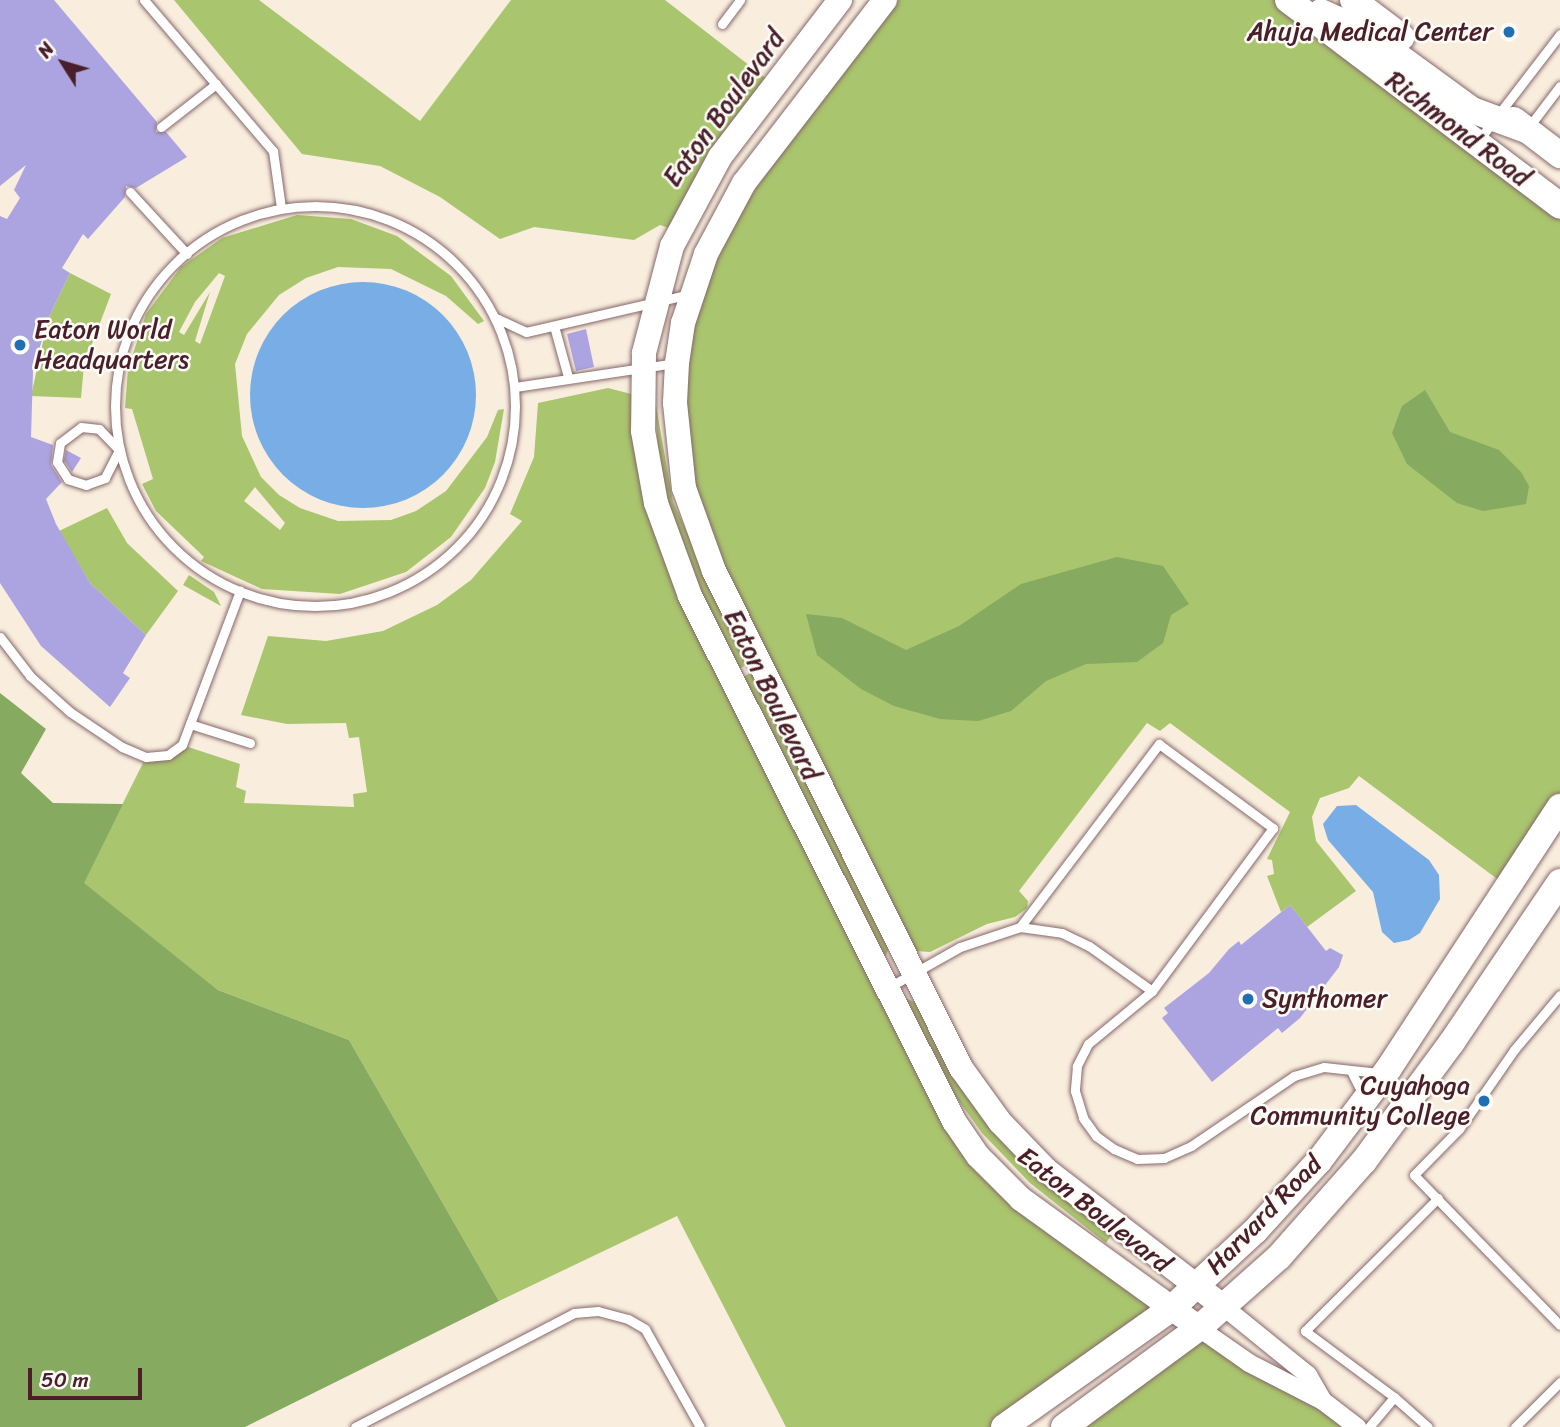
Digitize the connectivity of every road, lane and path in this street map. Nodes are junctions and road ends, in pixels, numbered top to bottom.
1 (144, 0) edge
2 (740, 0) edge
3 (840, 0) edge
4 (885, 0) edge
5 (1288, 0) edge
6 (1294, 0) edge
7 (1353, 0) edge
8 (722, 24) dead end
9 (1560, 34) edge
10 (216, 84) junction
11 (1560, 86) edge
12 (1498, 116) junction
13 (161, 127) dead end
14 (1526, 130) junction
15 (1476, 143) junction
16 (1560, 155) edge
17 (130, 192) dead end
18 (1560, 206) edge
19 (281, 208) junction
20 (187, 254) junction
21 (691, 293) junction
22 (655, 303) junction
23 (496, 318) junction
24 (554, 326) junction
25 (677, 363) junction
26 (644, 365) junction
27 (568, 377) junction
28 (515, 387) junction
29 (119, 450) junction
30 (240, 591) junction
31 (0, 637) edge
32 (190, 724) junction
33 (250, 743) dead end
34 (1560, 807) edge
35 (1560, 881) edge
36 (1020, 927) junction
37 (912, 971) junction
38 (884, 989) junction
39 (1152, 991) junction
40 (1560, 995) edge
41 (1352, 1073) junction
42 (1385, 1074) junction
43 (1365, 1099) junction
44 (1438, 1198) junction
45 (1195, 1286) junction
46 (1224, 1307) junction
47 (1172, 1308) junction
48 (1558, 1319) edge
49 (1199, 1328) junction
50 (1560, 1382) edge
51 (1394, 1397) junction
52 (1322, 1401) junction
53 (355, 1427) edge
54 (700, 1427) edge
55 (1004, 1427) edge
56 (1065, 1427) edge
57 (1357, 1427) edge
58 (1369, 1427) edge
59 (1428, 1427) edge
60 (1515, 1427) edge

1 - 10 lane
2 - 8 lane
3 - 22 street, Eaton Boulevard
4 - 21 street, Eaton Boulevard
5 - 15 main road, Richmond Road
6 - 12 main road
7 - 12 main road, Richmond Road
9 - 12 lane
10 - 13 lane
10 - 19 lane
11 - 14 lane
12 - 14 main road
12 - 15 lane
14 - 16 main road, Richmond Road
15 - 18 main road, Richmond Road
17 - 20 lane
19 - 20 lane
19 - 23 lane
20 - 29 lane
21 - 22 lane
21 - 25 street, Eaton Boulevard
22 - 24 lane
22 - 26 street, Eaton Boulevard
23 - 24 lane
23 - 28 lane
24 - 27 lane
25 - 26 lane
25 - 37 street, Eaton Boulevard
26 - 27 lane
26 - 38 street, Eaton Boulevard
27 - 28 lane
28 - 30 lane
29 - 29 lane
29 - 30 lane
30 - 32 lane
31 - 32 lane
32 - 33 lane
34 - 42 main road, Harvard Road
35 - 46 main road, Harvard Road
36 - 37 lane
36 - 39 lane
36 - 39 lane
37 - 38 lane
37 - 45 street, Eaton Boulevard
38 - 47 street, Eaton Boulevard
39 - 41 lane
40 - 44 lane
41 - 42 lane
41 - 43 lane
42 - 43 main road, Harvard Road
43 - 45 main road, Harvard Road
44 - 48 lane
44 - 51 lane
45 - 46 street, Eaton Boulevard
45 - 47 main road, Harvard Road
46 - 49 main road, Harvard Road
46 - 52 street
47 - 49 street, Eaton Boulevard
47 - 55 main road, Harvard Road
49 - 52 street
49 - 56 main road, Harvard Road
50 - 60 lane
51 - 58 lane
51 - 59 lane
52 - 57 street
53 - 54 lane

